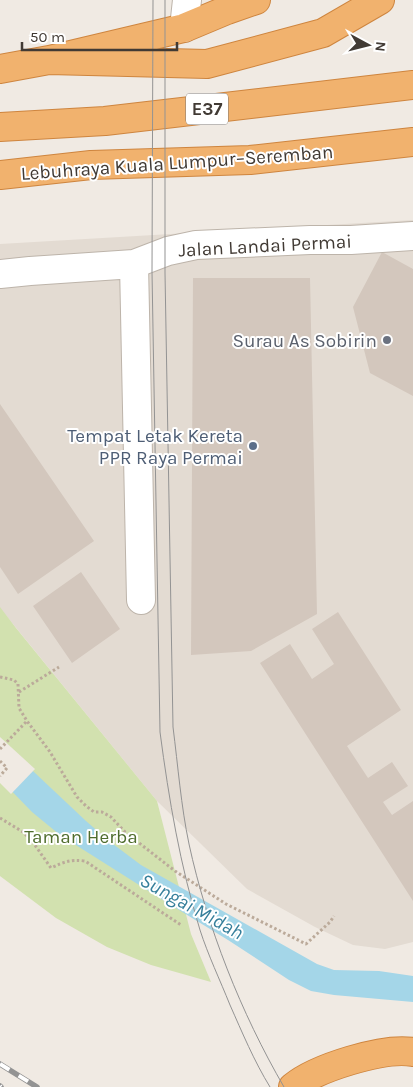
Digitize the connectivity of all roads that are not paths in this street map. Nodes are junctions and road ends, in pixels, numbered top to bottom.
1 (187, 0) edge
2 (256, 0) edge
3 (380, 0) edge
4 (184, 28) junction
5 (49, 60) junction
6 (0, 69) edge
7 (413, 85) edge
8 (0, 126) edge
9 (405, 144) edge
10 (0, 175) edge
11 (413, 236) edge
12 (134, 264) junction
13 (0, 274) edge
14 (140, 600) dead end
15 (413, 1052) edge
16 (292, 1087) edge

1 - 4 street
2 - 4 highway
3 - 5 highway
4 - 5 highway
5 - 6 highway
7 - 8 highway, E37
9 - 10 highway, Lebuhraya Kuala Lumpur–Seremban
11 - 12 street, Jalan Landai Permai
12 - 13 street, Jalan Landai Permai
12 - 14 street
15 - 16 highway

